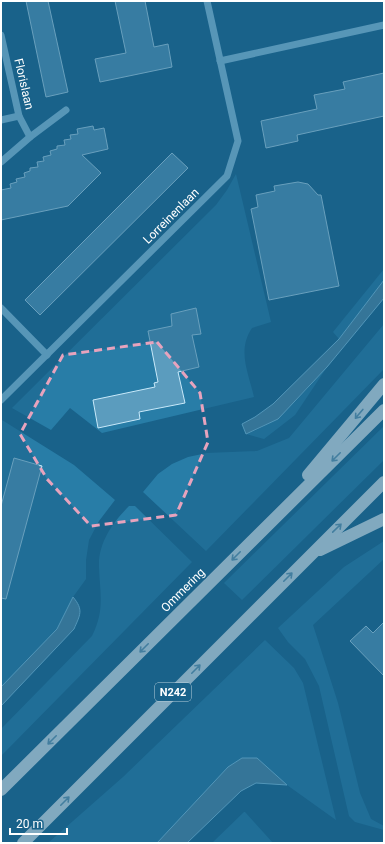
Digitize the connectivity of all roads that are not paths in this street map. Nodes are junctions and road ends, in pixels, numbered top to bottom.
1 (207, 1) edge
2 (384, 25) edge
3 (1, 35) edge
4 (220, 61) junction
5 (66, 110) dead end
6 (19, 116) junction
7 (1, 120) edge
8 (30, 137) junction
9 (1, 162) edge
10 (1, 308) edge
11 (46, 355) junction
12 (384, 384) edge
13 (1, 400) edge
14 (384, 410) edge
15 (384, 482) edge
16 (384, 519) edge
17 (264, 529) junction
18 (310, 555) junction
19 (1, 790) edge
20 (23, 843) edge

1 - 4 street, Lorreinenlaan
2 - 4 street
3 - 6 street, Florislaan
4 - 11 street, Lorreinenlaan
5 - 8 street
6 - 7 street
6 - 8 street, Florislaan
8 - 9 street
10 - 11 street
11 - 13 street, Lorreinenlaan
12 -> 17 highway
14 -> 17 highway, Ommering
18 -> 15 highway, N242
16 - 18 highway, N242
17 -> 19 highway, Ommering
20 -> 18 highway, N242

